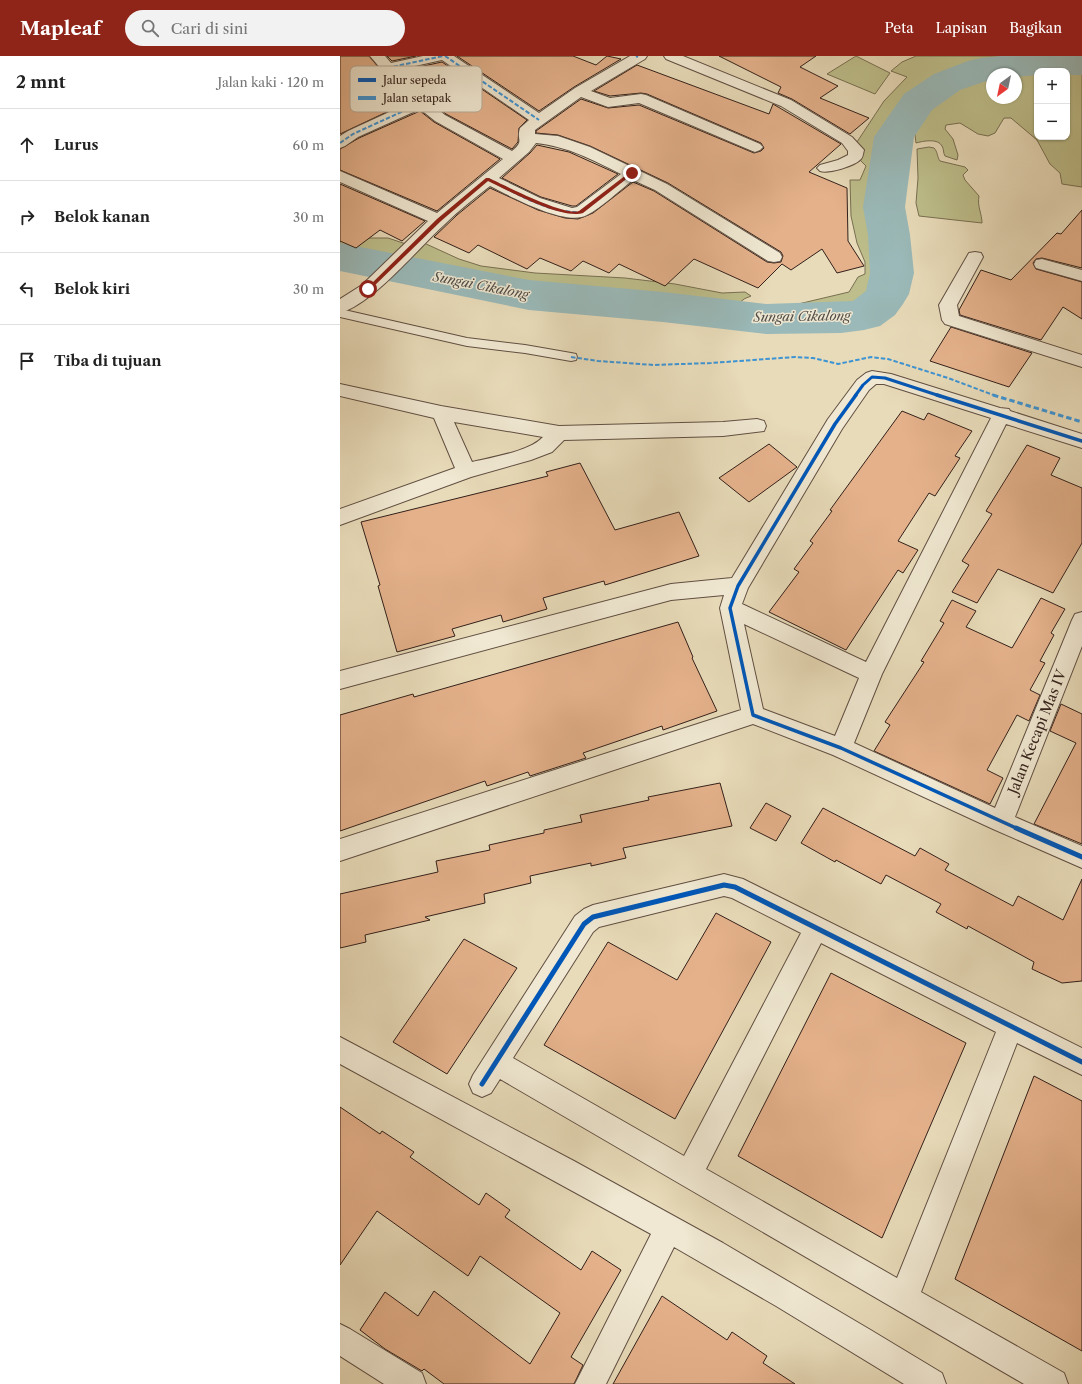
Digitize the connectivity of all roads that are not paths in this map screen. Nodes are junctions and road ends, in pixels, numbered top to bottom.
1 (377, 56) edge
2 (444, 56) edge
3 (638, 56) edge
4 (671, 56) edge
5 (424, 58) edge
6 (385, 66) edge
7 (394, 66) edge
8 (459, 66) edge
9 (482, 82) edge
10 (580, 91) junction
11 (401, 112) edge
12 (432, 112) edge
13 (539, 120) junction
14 (528, 138) junction
15 (340, 143) edge
16 (755, 147) dead end
17 (514, 158) junction
18 (825, 168) dead end
19 (632, 173) junction
20 (340, 176) edge
21 (488, 179) junction
22 (439, 220) junction
23 (774, 257) dead end
24 (975, 257) dead end
25 (1042, 264) dead end
26 (1082, 276) edge
27 (340, 308) edge
28 (340, 313) edge
29 (571, 357) dead end
30 (1082, 361) edge
31 (340, 390) edge
32 (441, 413) junction
33 (1002, 414) junction
34 (757, 426) dead end
35 (559, 433) junction
36 (1082, 441) edge
37 (466, 471) junction
38 (340, 517) edge
39 (738, 586) junction
40 (730, 608) junction
41 (1082, 620) edge
42 (871, 674) junction
43 (340, 680) edge
44 (753, 715) junction
45 (841, 748) junction
46 (1001, 822) junction
47 (340, 850) edge
48 (1082, 857) edge
49 (816, 928) junction
50 (1011, 1026) junction
51 (340, 1050) edge
52 (1082, 1062) edge
53 (689, 1174) junction
54 (668, 1229) junction
55 (904, 1298) junction
56 (340, 1339) edge
57 (411, 1384) edge
58 (590, 1384) edge
59 (931, 1384) edge
60 (1053, 1384) edge

1 - 6 street
2 - 5 street
2 - 8 street
3 - 10 street
4 - 18 street
5 - 7 street
9 - 13 street
10 - 13 street
10 - 16 street
11 - 15 street
12 - 17 street
13 - 14 street
14 - 17 street
14 - 19 street
17 - 21 street
19 - 21 street
19 - 23 street
20 - 22 street
21 - 22 street
22 - 27 street
24 - 30 street
25 - 26 street
28 - 29 lane
31 - 32 street
32 - 35 street
32 - 37 street
33 - 36 street
33 - 39 street
33 - 42 street
34 - 35 street
35 - 37 street
37 - 38 street
39 - 40 street
39 - 43 street
40 - 42 street
40 - 44 street
41 - 46 street, Jalan Kecapi Mas IV
42 - 45 street
44 - 45 street
44 - 47 street
45 - 46 street
46 - 48 street
49 - 50 street
49 - 53 street
49 - 53 street
50 - 52 street
50 - 55 street
51 - 54 street
53 - 55 street
54 - 58 street
54 - 59 street
55 - 60 street
56 - 57 street

